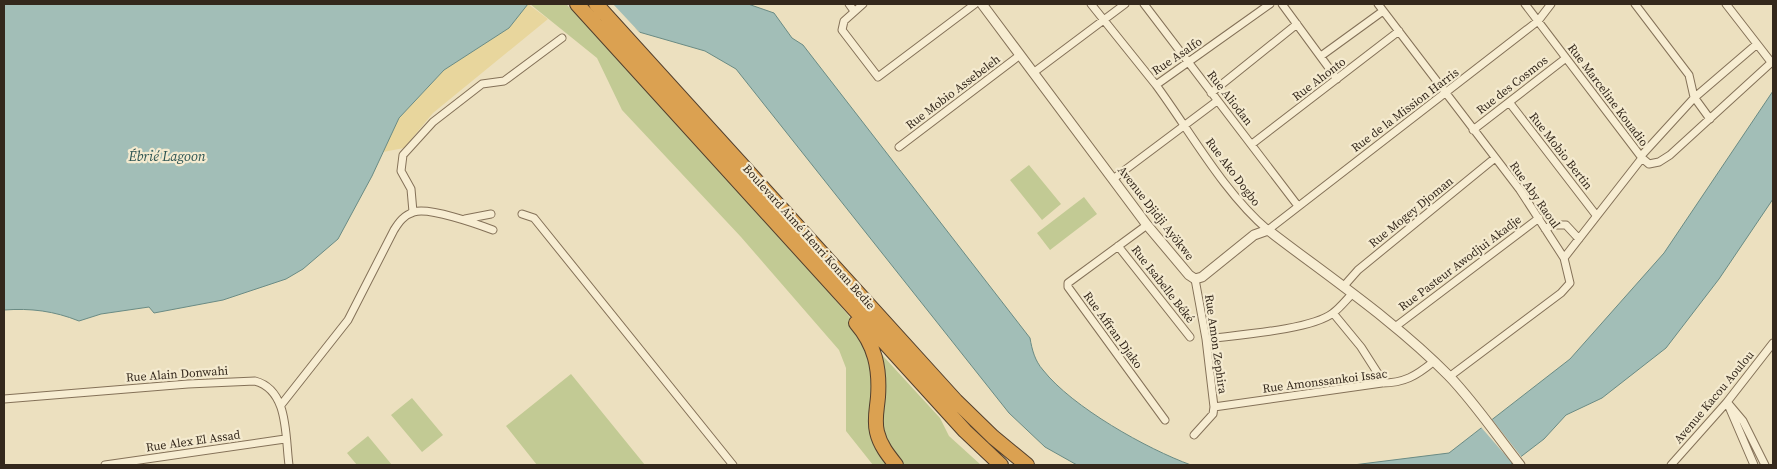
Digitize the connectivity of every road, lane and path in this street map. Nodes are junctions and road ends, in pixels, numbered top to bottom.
1 (576, 4) edge
2 (596, 4) edge
3 (849, 4) edge
4 (863, 4) edge
5 (975, 4) edge
6 (982, 4) edge
7 (1091, 4) edge
8 (1124, 4) edge
9 (1144, 4) edge
10 (1270, 4) edge
11 (1282, 4) edge
12 (1378, 4) edge
13 (1525, 4) edge
14 (1551, 4) edge
15 (1635, 4) edge
16 (1726, 4) edge
17 (1383, 10) junction
18 (854, 11) junction
19 (1103, 20) junction
20 (1538, 21) junction
21 (1297, 24) junction
22 (1399, 31) junction
23 (562, 38) dead end
24 (1757, 44) junction
25 (1020, 55) junction
26 (1321, 56) junction
27 (1566, 58) junction
28 (1187, 62) junction
29 (1772, 62) edge
30 (1033, 73) junction
31 (1337, 79) junction
32 (1156, 85) junction
33 (1210, 93) junction
34 (1446, 93) junction
35 (1694, 98) junction
36 (1217, 101) junction
37 (1509, 102) junction
38 (1710, 119) junction
39 (1185, 124) junction
40 (1473, 130) junction
41 (1252, 144) junction
42 (899, 147) dead end
43 (1642, 157) junction
44 (1495, 158) junction
45 (1112, 179) junction
46 (1298, 206) junction
47 (413, 212) junction
48 (491, 214) dead end
49 (522, 214) dead end
50 (1596, 215) junction
51 (1539, 218) junction
52 (464, 219) junction
53 (1147, 224) junction
54 (1545, 229) junction
55 (493, 230) dead end
56 (1268, 230) junction
57 (1579, 238) junction
58 (1118, 246) junction
59 (807, 256) junction
60 (1564, 258) junction
61 (1195, 279) junction
62 (1343, 287) junction
63 (1352, 294) junction
64 (1333, 314) junction
65 (1394, 327) junction
66 (1190, 337) dead end
67 (1206, 339) junction
68 (1773, 343) edge
69 (1433, 362) junction
70 (1449, 377) junction
71 (1384, 383) junction
72 (4, 400) edge
73 (1727, 402) junction
74 (280, 405) junction
75 (1214, 407) junction
76 (1165, 420) dead end
77 (1194, 435) dead end
78 (285, 439) junction
79 (105, 465) edge
80 (289, 465) edge
81 (733, 465) edge
82 (896, 465) edge
83 (1001, 465) edge
84 (1027, 465) edge
85 (1520, 465) edge
86 (1671, 465) edge
87 (1754, 465) edge
88 (1765, 465) edge

1 - 59 highway, Boulevard Aimé Henri Konan Bedie
2 - 84 highway, Boulevard Aimé Henri Konan Bedie
3 - 18 street
4 - 18 street
5 - 18 street
6 - 25 street, Avenue Djidji Ayökwe
7 - 19 street, Rue Asalfo
8 - 19 street
9 - 28 street, Rue Aliodan
10 - 28 street, Rue Asalfo
11 - 21 street
12 - 17 street, Rue Aby Raoul
13 - 20 street, Rue Marceline Kouadio
14 - 20 street, Rue de la Mission Harris
15 - 35 street
16 - 24 street
17 - 22 street, Rue Aby Raoul
17 - 26 street
19 - 30 street
19 - 32 street, Rue Asalfo
20 - 27 street, Rue Marceline Kouadio
20 - 34 street, Rue de la Mission Harris
21 - 26 street
21 - 33 street
22 - 31 street, Rue Ahonto
22 - 34 street, Rue Aby Raoul
23 - 47 street
24 - 29 street
24 - 35 street
25 - 30 street, Avenue Djidji Ayökwe
25 - 42 street, Rue Mobio Assebeleh
26 - 31 street
27 - 37 street, Rue des Cosmos
27 - 43 street, Rue Marceline Kouadio
28 - 32 street, Rue Asalfo
28 - 33 street, Rue Aliodan
29 - 38 street, Rue Marceline Kouadio
30 - 45 street, Avenue Djidji Ayökwe
31 - 41 street, Rue Ahonto
32 - 39 street, Rue Ako Dogbo
33 - 36 street, Rue Aliodan
34 - 40 street, Rue Aby Raoul
34 - 46 street, Rue de la Mission Harris
35 - 38 street
35 - 43 street
36 - 39 street
36 - 41 street, Rue Aliodan
37 - 40 street, Rue des Cosmos
37 - 50 street, Rue Mobio Bertin
38 - 43 street, Rue Marceline Kouadio
39 - 45 street
39 - 56 street, Rue Ako Dogbo
40 - 44 street, Rue Aby Raoul
41 - 46 street, Rue Aliodan
43 - 50 street
44 - 51 street, Rue Aby Raoul
44 - 62 street, Rue Mogey Djoman
45 - 53 street, Avenue Djidji Ayökwe
46 - 56 street, Rue de la Mission Harris
47 - 52 street
47 - 74 street
48 - 52 street
49 - 81 street
50 - 57 street
51 - 54 street, Rue Aby Raoul
51 - 65 street, Rue Pasteur Awodjui Akadje
52 - 55 street
53 - 58 street, Rue Affran Djako
53 - 61 street, Avenue Djidji Ayökwe
54 - 57 street
54 - 60 street, Rue Aby Raoul
56 - 61 street, Avenue Djidji Ayökwe
56 - 62 street
57 - 60 street
58 - 66 street, Rue Isabelle Béké
58 - 76 street, Rue Affran Djako
59 - 82 highway
59 - 83 highway, Boulevard Aimé Henri Konan Bedie
60 - 70 street, Rue Aby Raoul
61 - 67 street, Rue Amon Zephira
62 - 63 street
63 - 64 street
63 - 65 street
64 - 67 street
64 - 71 street
65 - 69 street
67 - 75 street, Rue Amon Zephira
68 - 73 street, Avenue Kacou Aoulou
69 - 70 street
69 - 71 street, Rue Amonssankoi Issac
70 - 85 street
71 - 75 street, Rue Amonssankoi Issac
72 - 74 street, Rue Alain Donwahi
73 - 86 street, Avenue Kacou Aoulou
73 - 87 street
73 - 88 street
74 - 78 street, Rue Alain Donwahi
75 - 77 street, Rue Amon Zephira
78 - 79 street, Rue Alex El Assad
78 - 80 street, Rue Alain Donwahi

